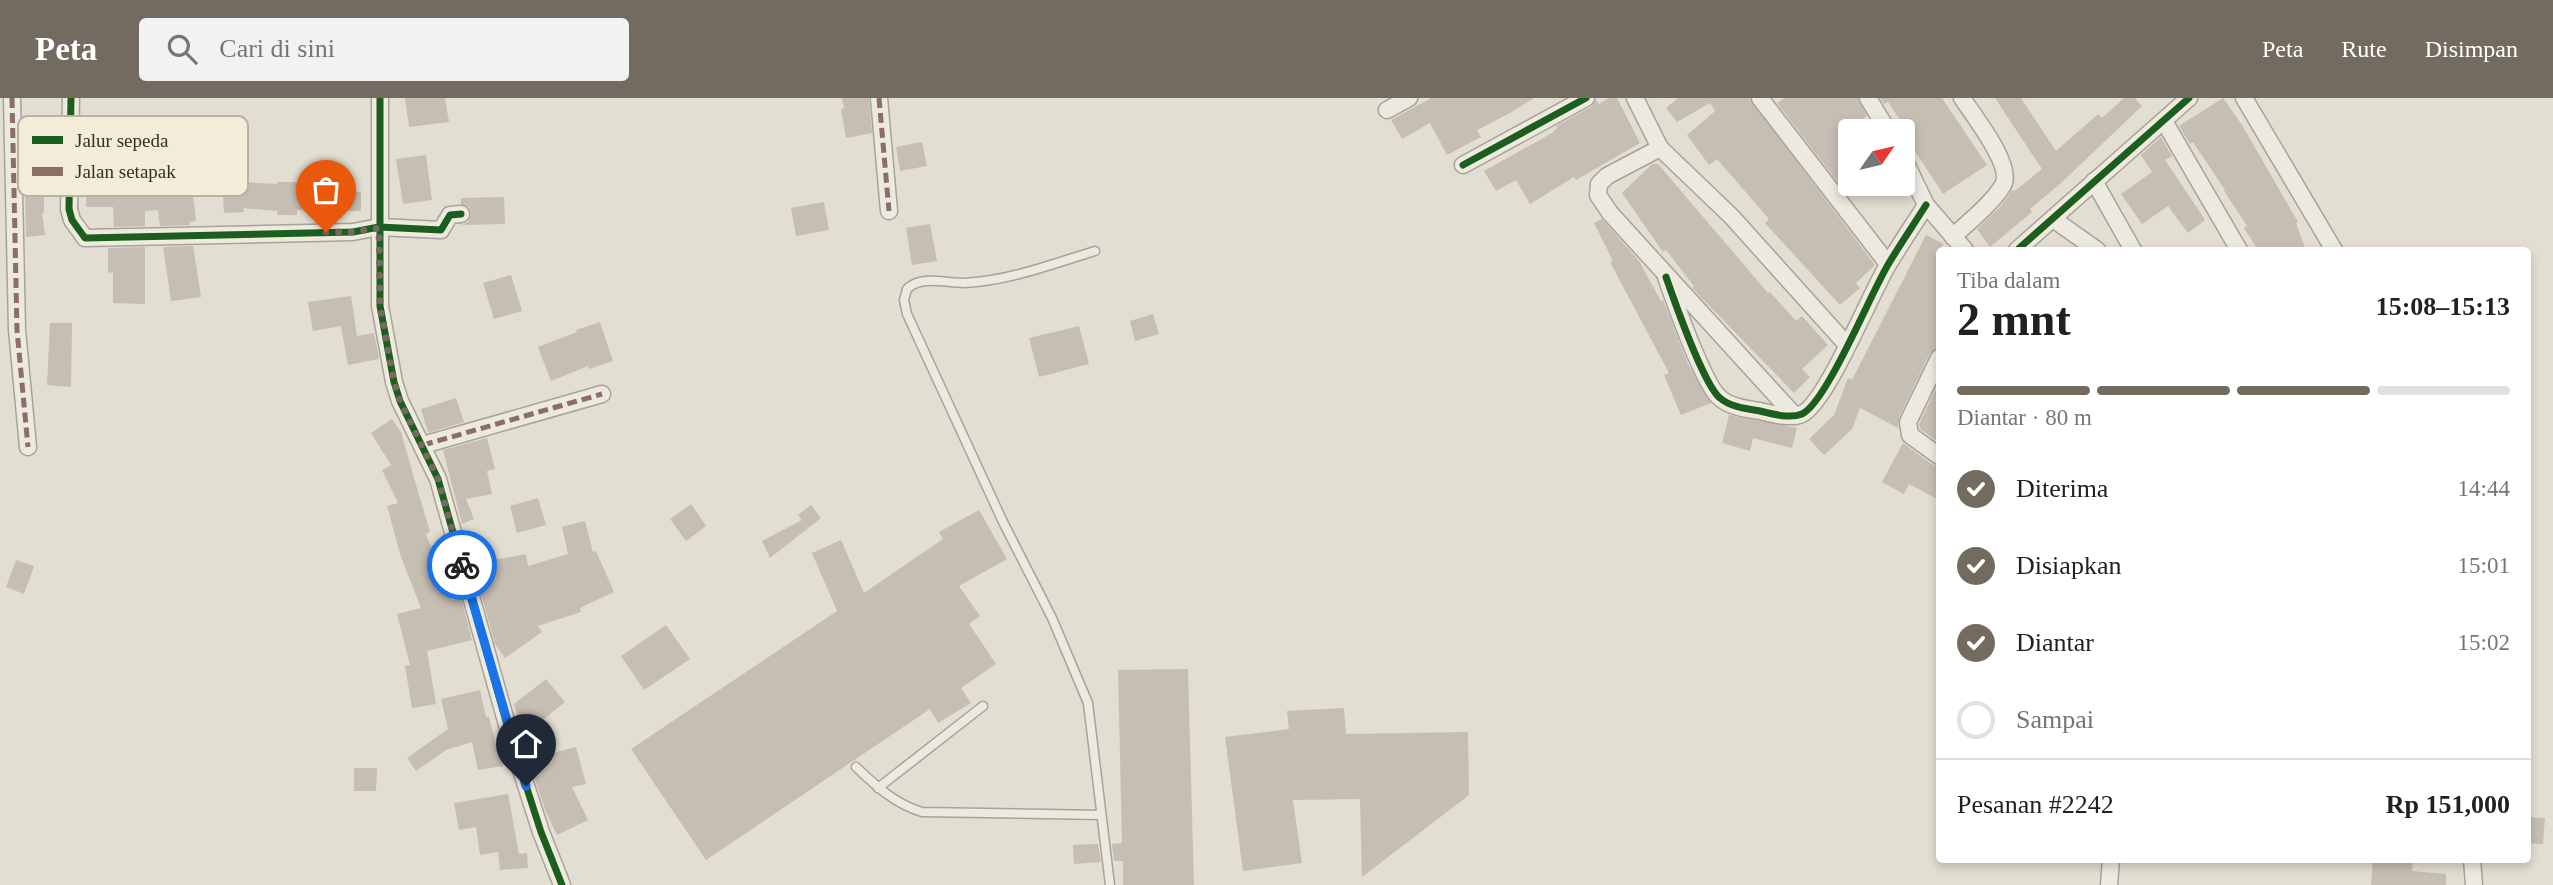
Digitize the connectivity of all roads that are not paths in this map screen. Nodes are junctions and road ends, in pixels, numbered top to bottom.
1 (12, 98) edge
2 (71, 98) edge
3 (380, 98) edge
4 (878, 98) edge
5 (1409, 98) edge
6 (1586, 98) edge
7 (1635, 98) edge
8 (1760, 98) edge
9 (1868, 98) edge
10 (1962, 98) edge
11 (2189, 98) edge
12 (2244, 98) edge
13 (1387, 110) dead end
14 (71, 116) edge
15 (1881, 119) edge
16 (2164, 121) junction
17 (1660, 148) junction
18 (1463, 165) dead end
19 (2094, 181) junction
20 (1915, 182) edge
21 (69, 196) edge
22 (1926, 205) junction
23 (889, 211) dead end
24 (461, 214) dead end
25 (2053, 219) junction
26 (379, 228) junction
27 (1953, 237) junction
28 (1962, 247) edge
29 (2020, 247) edge
30 (2093, 247) edge
31 (2131, 247) edge
32 (2237, 247) edge
33 (2332, 247) edge
34 (1095, 251) dead end
35 (1888, 264) junction
36 (1666, 277) junction
37 (1847, 345) junction
38 (1936, 364) edge
39 (602, 394) dead end
40 (1794, 416) junction
41 (423, 445) junction
42 (28, 447) dead end
43 (1936, 454) edge
44 (983, 706) dead end
45 (856, 767) dead end
46 (878, 788) junction
47 (1101, 815) junction
48 (2110, 863) edge
49 (2472, 863) edge
50 (562, 885) edge
51 (1110, 885) edge
52 (2109, 885) edge
53 (2474, 885) edge

1 - 42 street
2 - 14 street
3 - 26 street
4 - 23 street
5 - 13 street
6 - 18 street
7 - 17 street
8 - 35 street
9 - 15 street
10 - 27 street
11 - 16 street
12 - 33 street
16 - 19 street
16 - 32 street
17 - 36 street
17 - 37 street
19 - 25 street
19 - 31 street
20 - 22 street
21 - 26 street
22 - 27 street
22 - 35 street
24 - 26 street
25 - 29 street
25 - 30 street
26 - 41 street
27 - 28 street
34 - 47 lane
35 - 37 street
36 - 40 street
36 - 40 street
37 - 40 street
38 - 43 street
39 - 41 street
41 - 50 street
44 - 46 lane
45 - 46 lane
46 - 47 lane
47 - 51 lane
48 - 52 street
49 - 53 street

